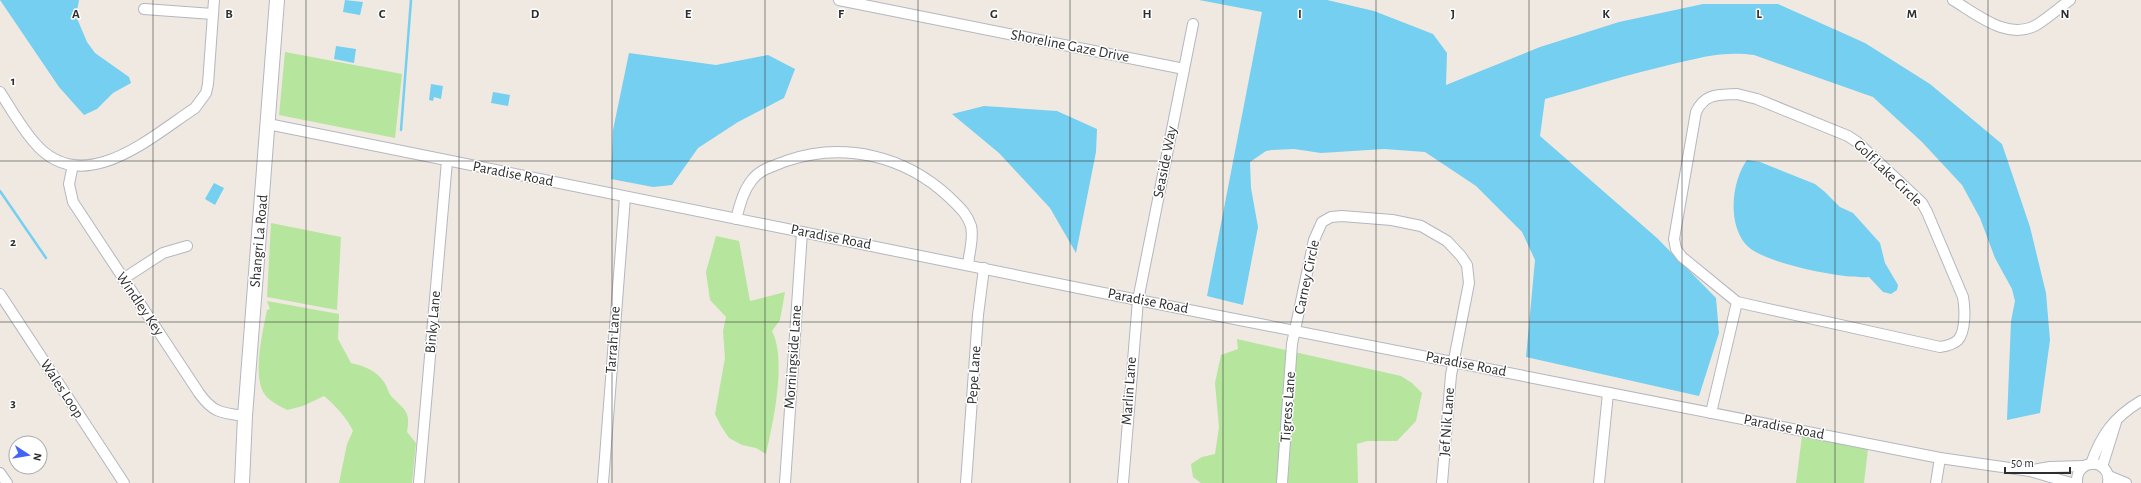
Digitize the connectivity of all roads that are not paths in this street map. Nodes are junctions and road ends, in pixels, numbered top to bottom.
1 (214, 0) edge
2 (277, 0) edge
3 (839, 0) edge
4 (1953, 0) edge
5 (2070, 0) edge
6 (144, 9) dead end
7 (213, 14) junction
8 (1193, 24) dead end
9 (1184, 69) junction
10 (0, 92) edge
11 (268, 124) junction
12 (447, 161) junction
13 (73, 165) junction
14 (625, 197) junction
15 (736, 219) junction
16 (802, 232) junction
17 (187, 246) dead end
18 (968, 265) junction
19 (984, 268) junction
20 (123, 279) junction
21 (0, 294) edge
22 (1138, 300) junction
23 (1737, 302) junction
24 (1295, 330) junction
25 (1454, 362) junction
26 (1608, 393) junction
27 (2141, 401) edge
28 (1711, 413) junction
29 (245, 416) junction
30 (2117, 420) junction
31 (1940, 458) junction
32 (2087, 465) junction
33 (2102, 467) junction
34 (2030, 471) junction
35 (0, 473) edge
36 (2108, 479) edge
37 (7, 483) edge
38 (124, 483) edge
39 (242, 483) edge
40 (419, 483) edge
41 (602, 483) edge
42 (785, 483) edge
43 (966, 483) edge
44 (1123, 483) edge
45 (1282, 483) edge
46 (1442, 483) edge
47 (1599, 483) edge
48 (1936, 483) edge
49 (2071, 483) edge
50 (2077, 483) edge
51 (2126, 483) edge

1 - 7 street
2 - 11 street, Shangri La Road
3 - 9 street, Shoreline Gaze Drive
4 - 5 street
6 - 7 street
7 - 13 street
8 - 9 street, Seaside Way
9 - 22 street, Seaside Way
10 - 13 street
11 - 12 street, Paradise Road
11 - 29 street, Shangri La Road
12 - 14 street, Paradise Road
12 - 40 street, Binky Lane
13 - 20 street, Windley Key
14 - 15 street, Paradise Road
14 - 41 street, Tarrah Lane
15 - 16 street, Paradise Road
15 - 18 street
16 - 18 street, Paradise Road
16 - 42 street, Morningside Lane
17 - 20 street
18 - 19 street, Paradise Road
19 - 22 street, Paradise Road
19 - 43 street, Pepe Lane
20 - 29 street, Windley Key
21 - 38 street, Wales Loop
22 - 24 street, Paradise Road
22 - 44 street, Marlin Lane
23 - 23 street, Golf Lake Circle
23 - 28 street
24 - 25 street, Paradise Road
24 - 25 street, Carney Circle
24 - 45 street, Tigress Lane
25 - 26 street, Paradise Road
25 - 46 street, Jef Nik Lane
26 - 28 street, Paradise Road
26 - 47 street
27 - 30 street
28 - 31 street, Paradise Road
29 - 39 street, Shangri La Road
30 - 32 street
30 - 33 street
31 - 34 street, Paradise Road
31 - 48 street
32 - 33 street, Paradise Road
32 - 34 street, Paradise Road
32 - 50 street
33 - 36 street
34 - 49 street, Paradise Road
35 - 37 street
36 - 51 street

